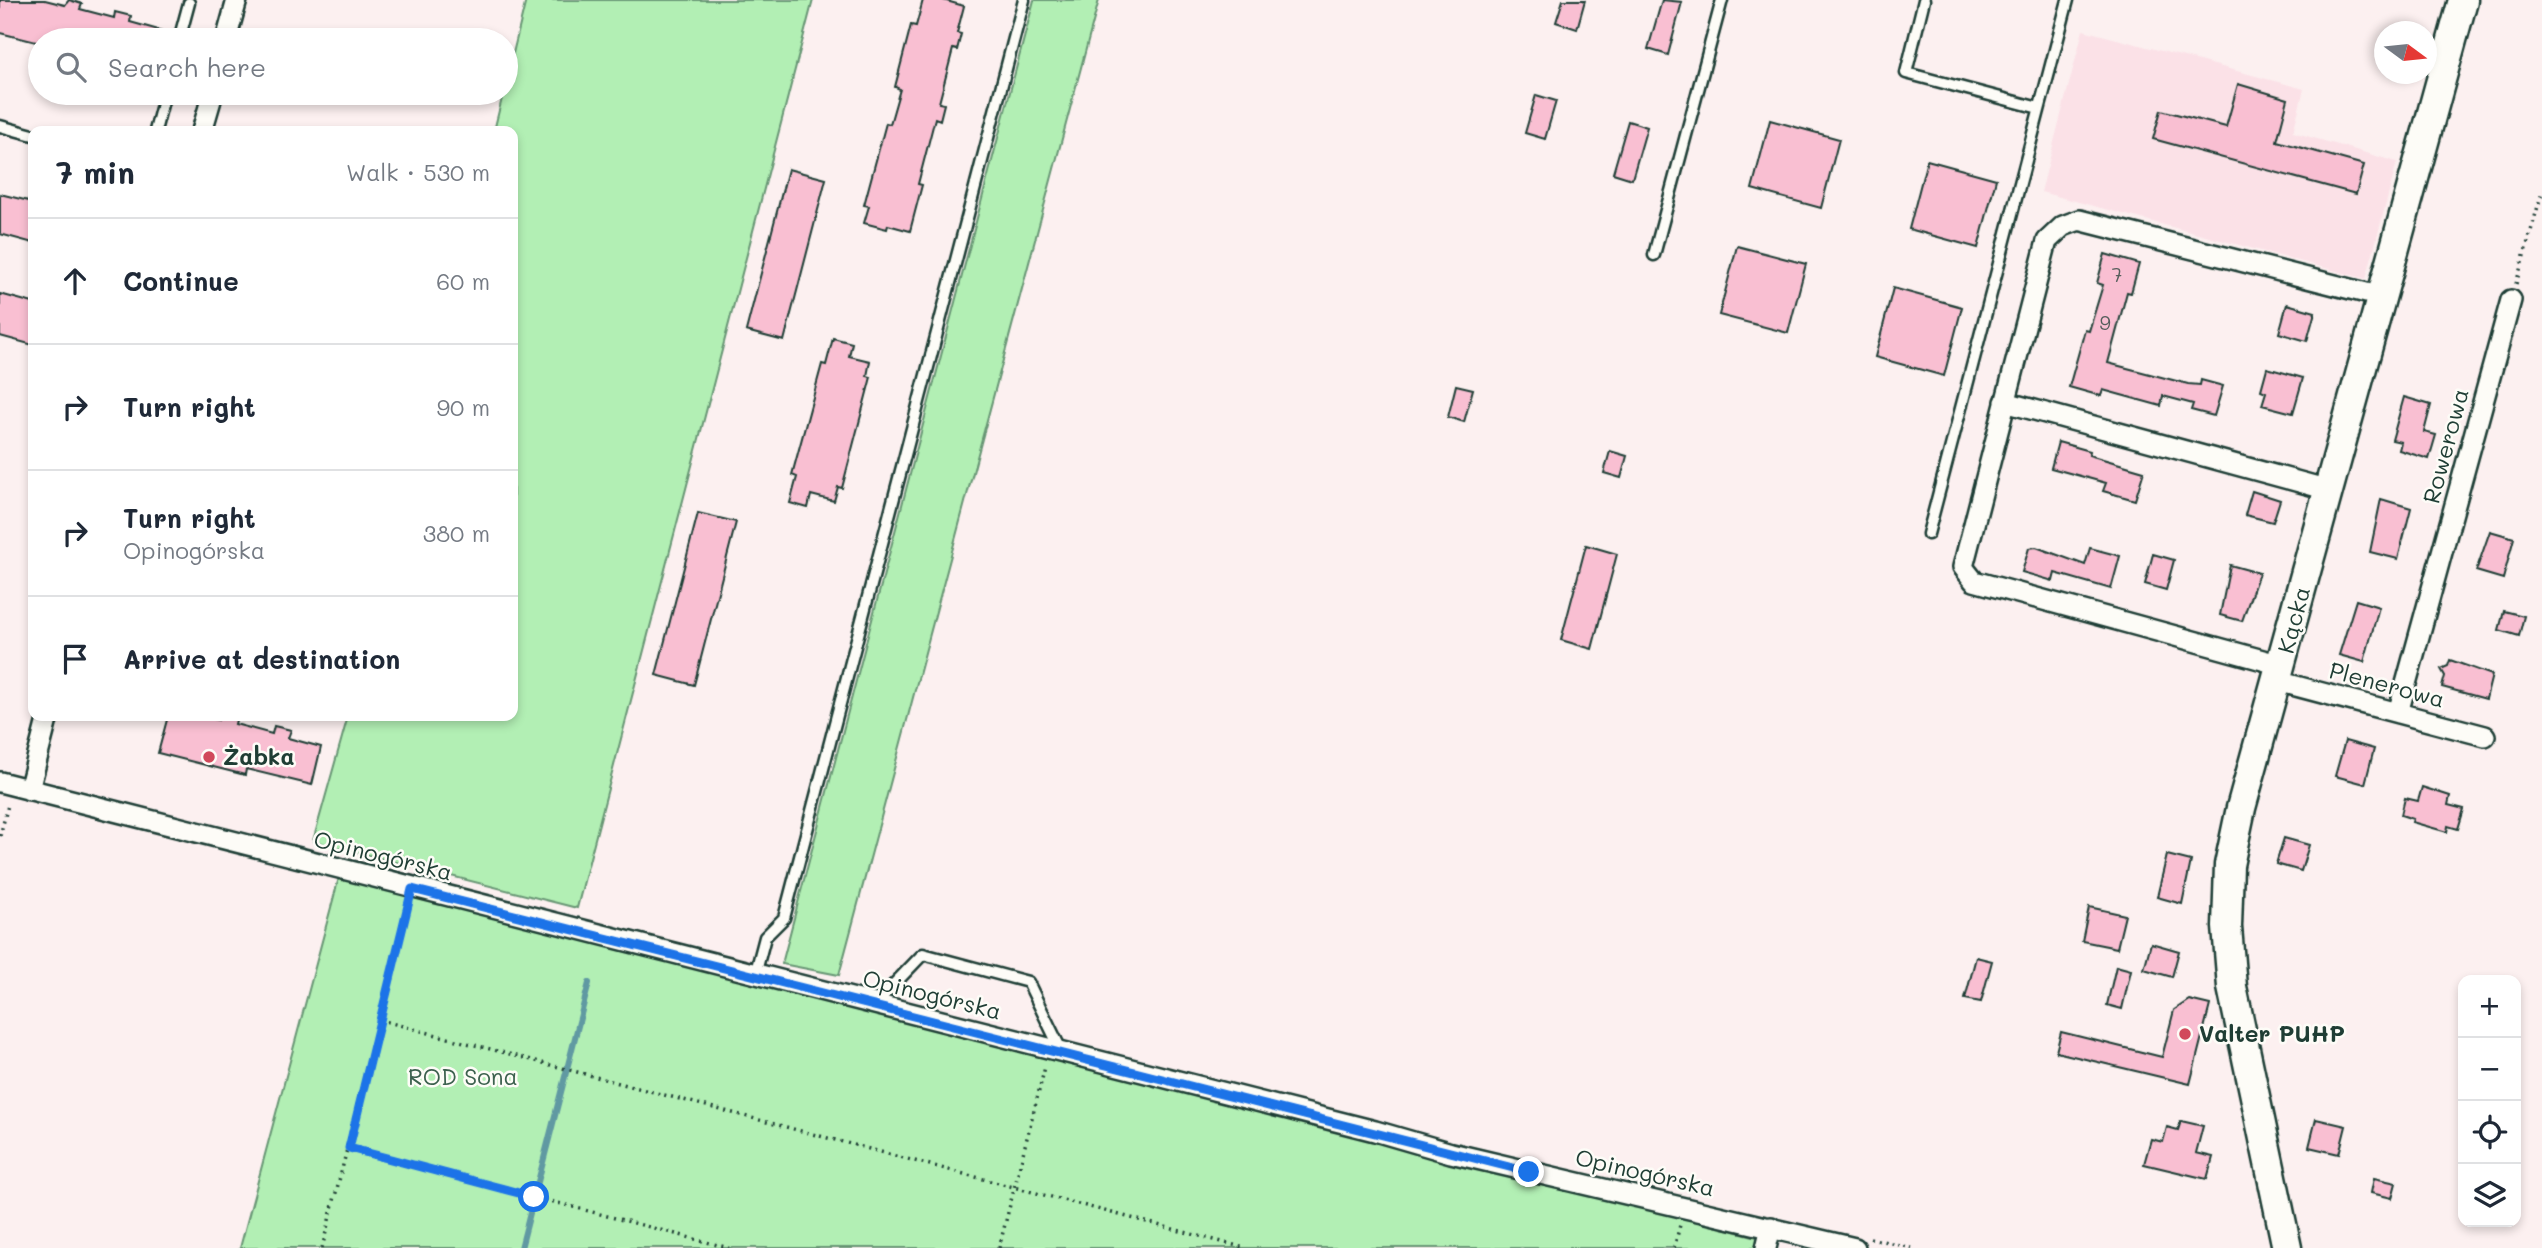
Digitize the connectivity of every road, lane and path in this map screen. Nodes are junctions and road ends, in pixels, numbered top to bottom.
1 (237, 0) edge
2 (1024, 0) edge
3 (1722, 0) edge
4 (1924, 0) edge
5 (2067, 0) edge
6 (2463, 0) edge
7 (189, 3) dead end
8 (182, 28) edge
9 (229, 28) edge
10 (162, 105) edge
11 (210, 105) edge
12 (2039, 108) junction
13 (0, 126) edge
14 (156, 126) edge
15 (203, 126) edge
16 (28, 134) edge
17 (2542, 191) edge
18 (1654, 255) dead end
19 (2382, 297) junction
20 (2511, 300) joint
21 (2005, 402) junction
22 (2329, 491) junction
23 (1928, 534) dead end
24 (2279, 673) junction
25 (2398, 713) junction
26 (46, 721) edge
27 (2485, 736) dead end
28 (14, 786) edge
29 (0, 836) edge
30 (412, 889) junction
31 (755, 975) junction
32 (873, 1006) junction
33 (380, 1020) junction
34 (1056, 1051) junction
35 (349, 1148) junction
36 (1016, 1186) junction
37 (1771, 1227) junction
38 (322, 1248) edge
39 (729, 1248) edge
40 (999, 1248) edge
41 (1245, 1248) edge
42 (1766, 1248) edge
43 (1854, 1248) edge
44 (2287, 1248) edge

1 - 9 street
2 - 31 lane
3 - 18 lane
4 - 12 lane
5 - 12 lane
6 - 19 street, Kącka
7 - 8 lane
10 - 14 lane
11 - 15 street
12 - 23 lane
13 - 16 lane
17 - 20 path
19 - 21 street
19 - 22 street, Kącka
20 - 25 street, Rowerowa
21 - 22 street
21 - 24 street, Plenerowa
22 - 24 street, Kącka
24 - 25 street, Plenerowa
24 - 44 street, Kącka
25 - 27 street, Plenerowa
26 - 28 street
28 - 29 path
28 - 30 street, Opinogórska
30 - 31 street, Opinogórska
30 - 33 path
31 - 32 street, Opinogórska
32 - 34 street, Opinogórska
32 - 34 lane
33 - 35 path
33 - 36 path
34 - 36 path
34 - 37 street, Opinogórska
35 - 38 path
35 - 39 path
36 - 40 path
36 - 41 path
37 - 42 street
37 - 43 street, Opinogórska

